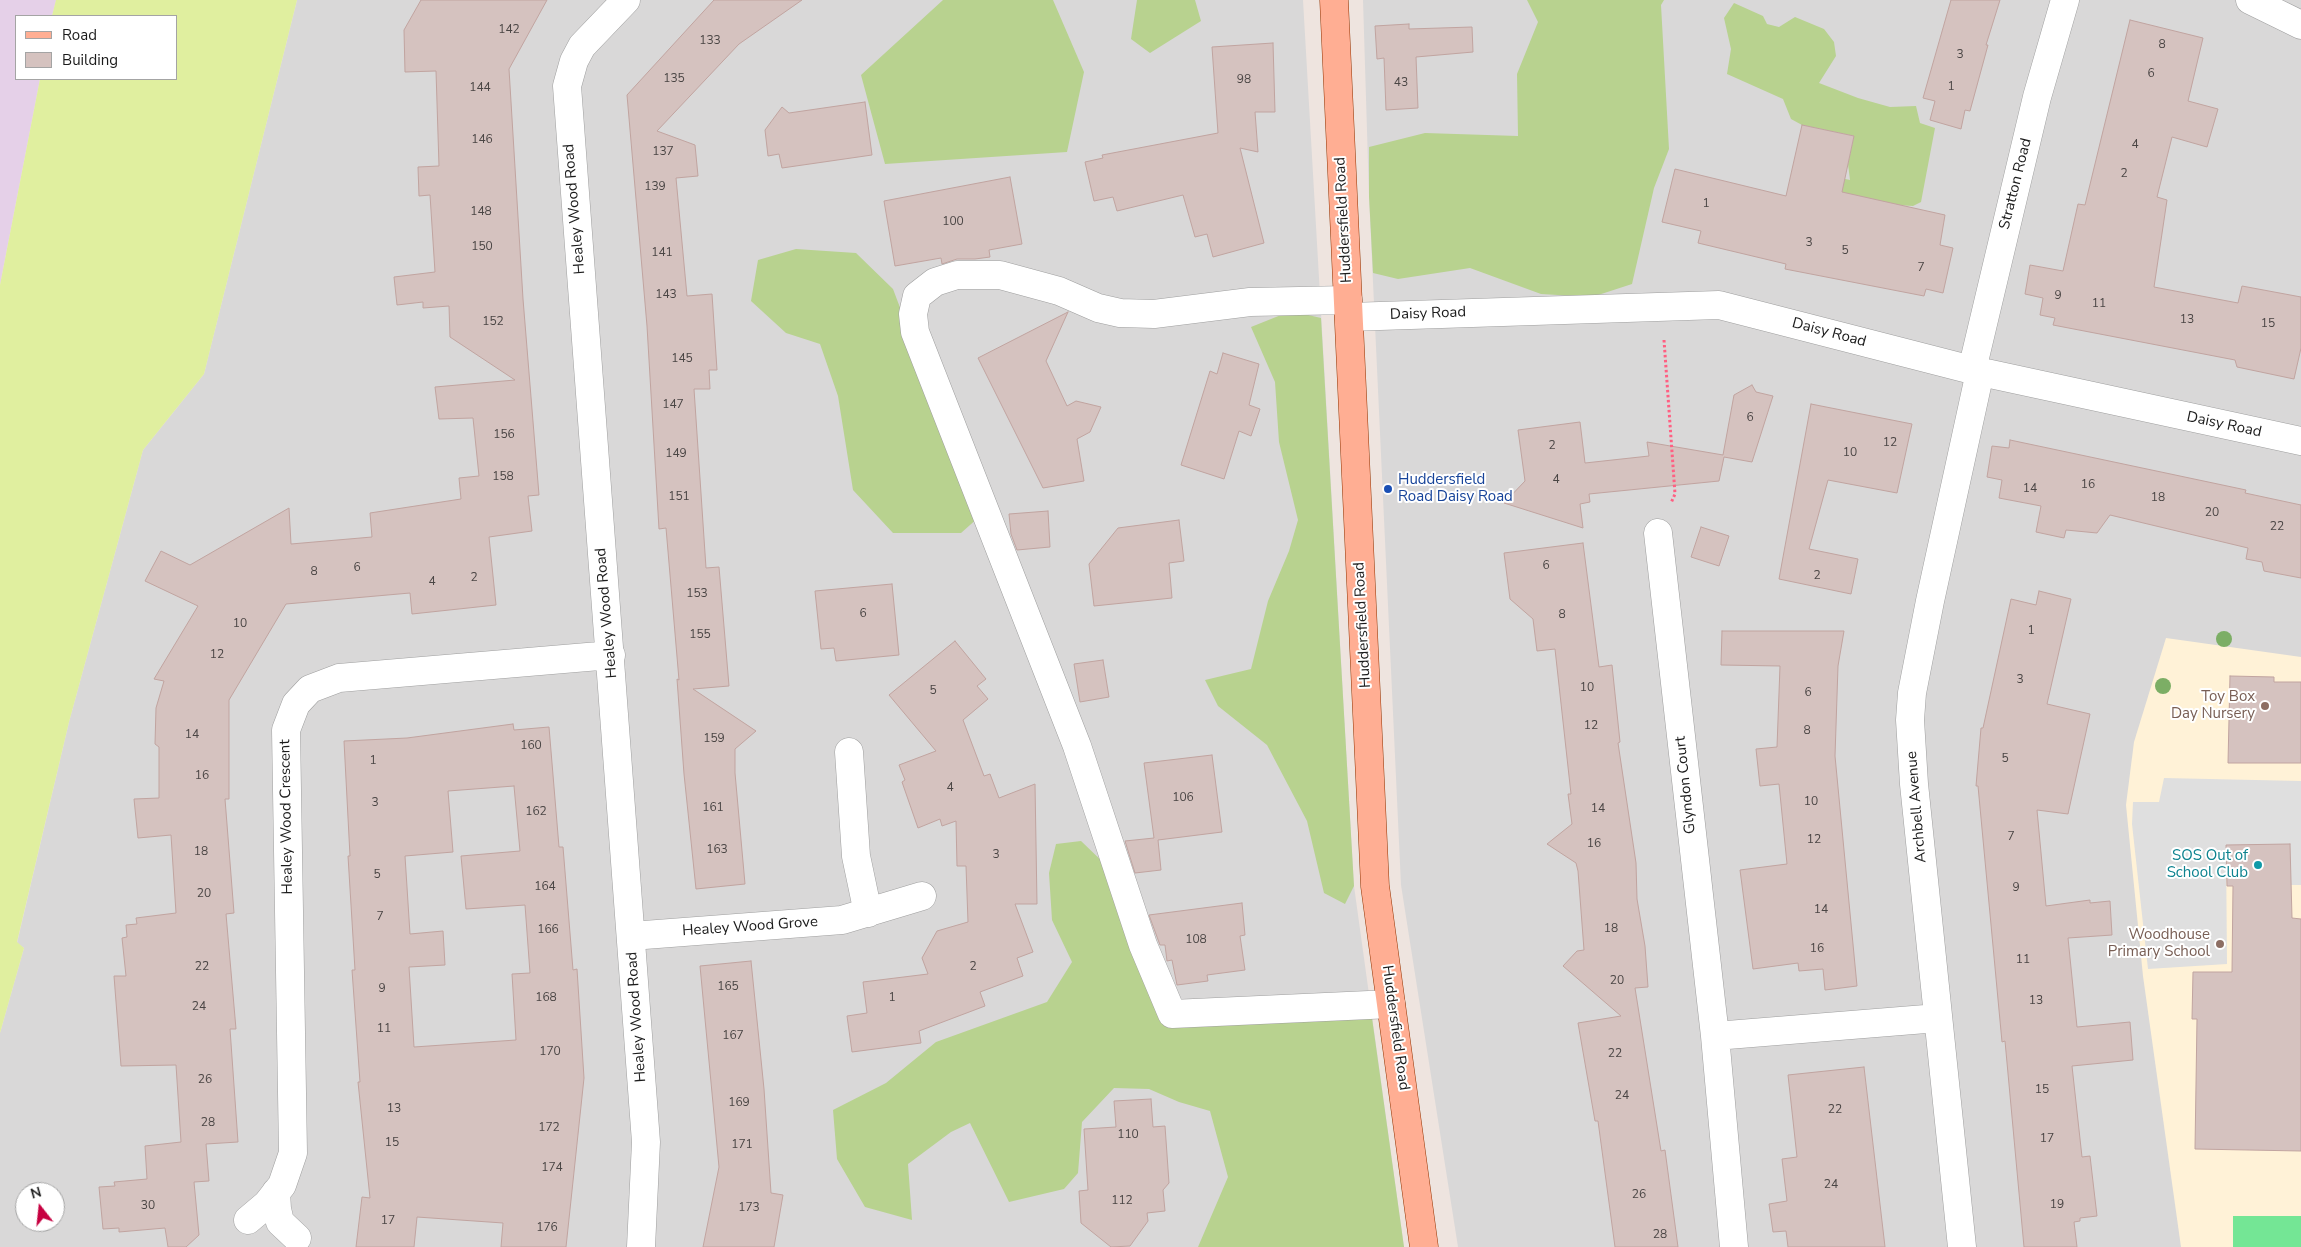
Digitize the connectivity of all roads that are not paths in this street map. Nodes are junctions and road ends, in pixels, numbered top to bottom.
1 (626, 0) edge
2 (1334, 0) edge
3 (2065, 0) edge
4 (2250, 0) edge
5 (2301, 24) edge
6 (1348, 309) junction
7 (1976, 371) junction
8 (2301, 441) edge
9 (1658, 533) road end
10 (610, 655) junction
11 (849, 752) dead end
12 (922, 896) dead end
13 (868, 913) junction
14 (631, 936) junction
15 (1391, 1004) junction
16 (1938, 1018) junction
17 (1715, 1036) junction
18 (276, 1192) junction
19 (248, 1220) dead end
20 (297, 1238) dead end
21 (641, 1247) edge
22 (1424, 1247) edge
23 (1734, 1247) edge
24 (1962, 1247) edge

1 - 10 street, Healey Wood Road
2 - 6 main road, Huddersfield Road
3 - 7 street, Stratton Road
4 - 5 street
6 - 7 street, Daisy Road
6 - 15 main road, Huddersfield Road
6 - 15 street, Daisy Road
7 - 8 street, Daisy Road
7 - 16 street, Archbell Avenue
9 - 17 street, Glyndon Court
10 - 14 street, Healey Wood Road
10 - 18 street, Healey Wood Crescent
11 - 13 street
12 - 13 street, Healey Wood Grove
13 - 14 street, Healey Wood Grove
14 - 21 street, Healey Wood Road
15 - 22 main road, Huddersfield Road
16 - 17 street
16 - 24 street, Archbell Avenue
17 - 23 street, Glyndon Court
18 - 19 street, Healey Wood Crescent
18 - 20 street

